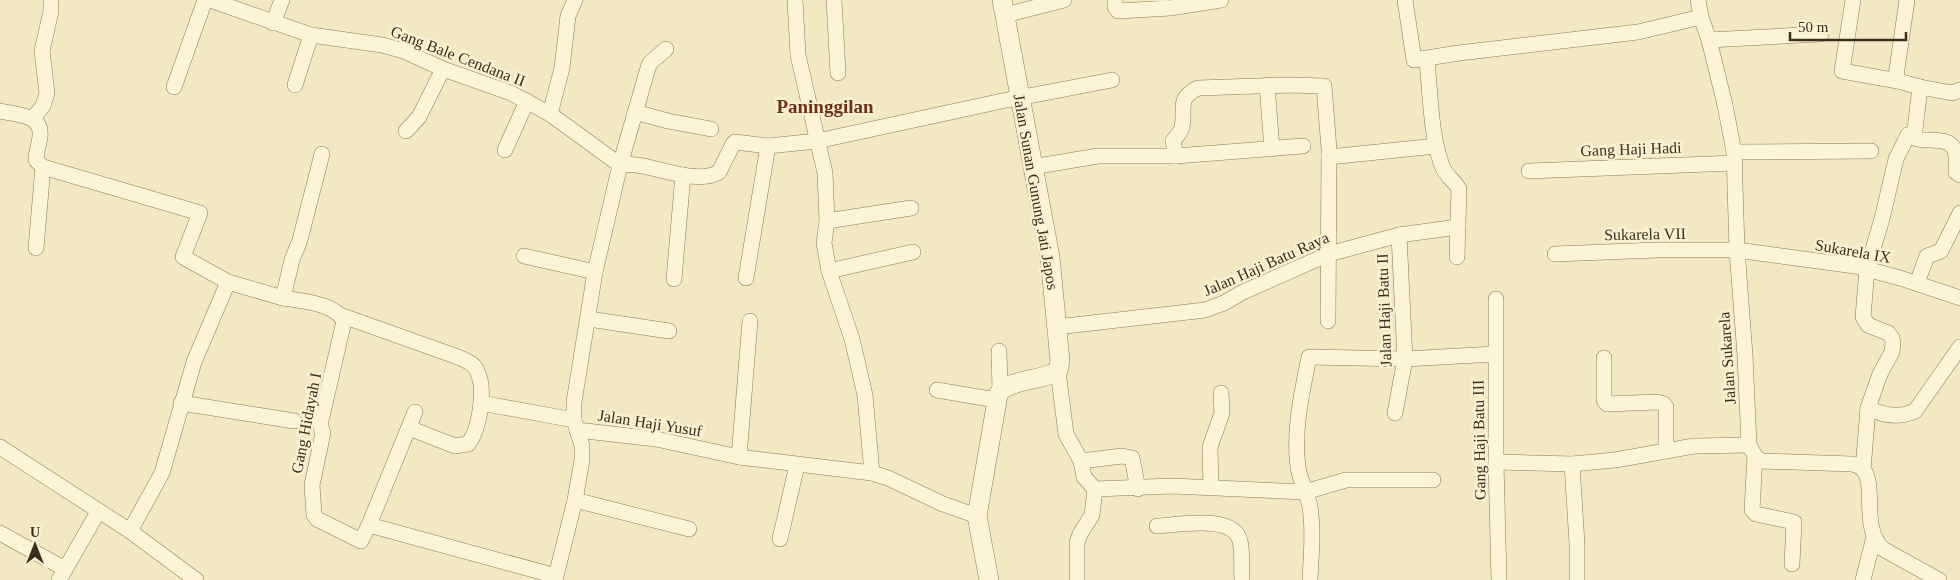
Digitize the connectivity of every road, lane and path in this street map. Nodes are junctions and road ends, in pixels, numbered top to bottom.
1 (52, 0) edge
2 (205, 0) edge
3 (210, 0) edge
4 (282, 0) edge
5 (575, 0) edge
6 (795, 0) edge
7 (834, 0) edge
8 (1064, 0) edge
9 (1115, 0) edge
10 (1220, 0) edge
11 (1405, 0) edge
12 (1698, 0) edge
13 (1853, 0) edge
14 (1907, 0) edge
15 (1003, 8) edge
16 (1701, 17) junction
17 (273, 23) junction
18 (1821, 34) dead end
19 (311, 36) junction
20 (1709, 40) junction
21 (666, 49) dead end
22 (1427, 60) junction
23 (443, 69) junction
24 (838, 73) dead end
25 (1112, 80) dead end
26 (1898, 81) junction
27 (294, 85) dead end
28 (1267, 86) junction
29 (174, 87) dead end
30 (1920, 87) junction
31 (1960, 90) edge
32 (1021, 98) junction
33 (527, 101) junction
34 (0, 111) edge
35 (635, 112) junction
36 (550, 114) junction
37 (35, 120) junction
38 (711, 128) dead end
39 (406, 131) dead end
40 (1914, 134) junction
41 (817, 141) junction
42 (768, 146) junction
43 (1303, 146) dead end
44 (1436, 146) junction
45 (1272, 149) junction
46 (505, 150) dead end
47 (1871, 151) dead end
48 (322, 154) dead end
49 (1176, 156) junction
50 (1329, 157) junction
51 (1734, 157) junction
52 (620, 165) junction
53 (43, 167) junction
54 (1032, 167) junction
55 (1529, 171) dead end
56 (684, 175) junction
57 (1960, 175) edge
58 (911, 208) dead end
59 (1960, 213) edge
60 (827, 221) junction
61 (1458, 227) junction
62 (1398, 234) junction
63 (36, 248) dead end
64 (1737, 250) junction
65 (913, 252) dead end
66 (1329, 254) junction
67 (1555, 254) dead end
68 (524, 256) dead end
69 (1457, 257) dead end
70 (1867, 269) junction
71 (829, 271) junction
72 (596, 272) junction
73 (746, 278) dead end
74 (674, 279) dead end
75 (228, 282) junction
76 (1917, 283) junction
77 (283, 298) junction
78 (1960, 298) edge
79 (1496, 299) dead end
80 (340, 315) junction
81 (589, 319) junction
82 (750, 321) dead end
83 (1328, 321) dead end
84 (1057, 327) junction
85 (669, 331) dead end
86 (1960, 347) edge
87 (999, 351) dead end
88 (1495, 354) junction
89 (1604, 358) dead end
90 (1406, 359) junction
91 (1956, 363) edge
92 (1058, 371) junction
93 (937, 390) dead end
94 (1221, 393) dead end
95 (998, 396) junction
96 (181, 403) junction
97 (481, 403) junction
98 (1868, 408) junction
99 (415, 412) dead end
100 (1395, 413) dead end
101 (294, 421) dead end
102 (576, 425) junction
103 (409, 428) junction
104 (0, 448) edge
105 (1752, 450) junction
106 (1666, 451) junction
107 (739, 457) junction
108 (1081, 461) junction
109 (1496, 462) junction
110 (1572, 464) junction
111 (797, 465) junction
112 (1863, 470) junction
113 (872, 472) junction
114 (1433, 480) dead end
115 (1211, 487) junction
116 (1138, 488) junction
117 (1095, 489) junction
118 (1305, 492) junction
119 (575, 500) junction
120 (98, 512) junction
121 (977, 516) junction
122 (369, 525) junction
123 (1158, 526) dead end
124 (689, 529) dead end
125 (130, 531) junction
126 (0, 533) edge
127 (1874, 537) junction
128 (780, 539) dead end
129 (1792, 564) dead end
130 (62, 575) edge
131 (555, 578) edge
132 (196, 580) edge
133 (989, 580) edge
134 (1077, 580) edge
135 (1242, 580) edge
136 (1310, 580) edge
137 (1499, 580) edge
138 (1577, 580) edge
139 (1863, 580) edge
140 (1939, 580) edge

1 - 37 street
2 - 29 street
3 - 17 street, Gang Bale Cendana II
4 - 17 street
5 - 36 street
6 - 41 street
7 - 24 street
8 - 15 street
9 - 10 street
11 - 22 street
12 - 16 street, Jalan Sukarela
13 - 26 street
14 - 26 street
15 - 32 street, Jalan Sunan Gunung Jati Japos
16 - 20 street, Jalan Sukarela
16 - 22 street
17 - 19 street, Gang Bale Cendana II
18 - 20 street
19 - 23 street, Gang Bale Cendana II
19 - 27 street
20 - 51 street, Jalan Sukarela
21 - 35 street, Jalan Haji Yusuf
22 - 44 street
23 - 33 street, Gang Bale Cendana II
23 - 39 street
25 - 32 street
26 - 30 street
28 - 45 street
28 - 49 street
28 - 50 street
30 - 31 street
30 - 40 street
32 - 41 street
32 - 54 street, Jalan Sunan Gunung Jati Japos
33 - 36 street, Gang Bale Cendana II
33 - 46 street
34 - 37 street
35 - 38 street
35 - 52 street, Jalan Haji Yusuf
36 - 52 street, Gang Bale Cendana II
37 - 53 street
40 - 57 street
40 - 70 street
41 - 42 street
41 - 60 street
42 - 56 street
42 - 73 street
43 - 45 street
44 - 50 street
44 - 61 street
45 - 49 street
47 - 51 street, Gang Haji Hadi
48 - 77 street
49 - 54 street
50 - 66 street
51 - 55 street, Gang Haji Hadi
51 - 64 street, Jalan Sukarela
52 - 56 street
52 - 72 street, Jalan Haji Yusuf
53 - 63 street
53 - 75 street
54 - 84 street, Jalan Sunan Gunung Jati Japos
56 - 74 street
58 - 60 street
59 - 76 street
60 - 71 street
61 - 62 street, Jalan Haji Batu Raya
61 - 69 street
62 - 66 street, Jalan Haji Batu Raya
62 - 90 street, Jalan Haji Batu II
64 - 67 street, Sukarela VII
64 - 70 street, Sukarela IX
64 - 105 street, Jalan Sukarela
65 - 71 street
66 - 83 street
66 - 84 street, Jalan Haji Batu Raya
68 - 72 street
70 - 76 street, Sukarela IX
70 - 98 street
71 - 113 street
72 - 81 street, Jalan Haji Yusuf
75 - 77 street
75 - 96 street
76 - 78 street, Sukarela IX
77 - 80 street
79 - 88 street, Gang Haji Batu III
80 - 97 street
80 - 122 street, Gang Hidayah I
81 - 85 street
81 - 102 street, Jalan Haji Yusuf
82 - 107 street
84 - 92 street, Jalan Sunan Gunung Jati Japos
86 - 91 street
87 - 95 street
88 - 90 street
88 - 109 street, Gang Haji Batu III
89 - 106 street
90 - 100 street, Jalan Haji Batu II
90 - 118 street
91 - 98 street
92 - 95 street
92 - 108 street
93 - 95 street
94 - 115 street
95 - 121 street
96 - 101 street
96 - 125 street
97 - 102 street
97 - 103 street
98 - 112 street
99 - 103 street
102 - 107 street, Jalan Haji Yusuf
102 - 119 street
103 - 122 street
104 - 120 street
105 - 106 street
105 - 112 street
105 - 129 street, Jalan Sukarela
106 - 110 street
107 - 111 street, Jalan Haji Yusuf
108 - 116 street
108 - 117 street
109 - 110 street
109 - 137 street, Gang Haji Batu III
110 - 138 street
111 - 113 street, Jalan Haji Yusuf
111 - 128 street
112 - 127 street
113 - 121 street, Jalan Haji Yusuf
114 - 118 street
115 - 116 street
115 - 118 street
116 - 117 street
117 - 134 street
118 - 136 street
119 - 124 street
119 - 131 street
120 - 125 street
120 - 130 street
121 - 133 street
122 - 131 street
123 - 135 street
125 - 132 street
126 - 130 street
127 - 139 street
127 - 140 street

